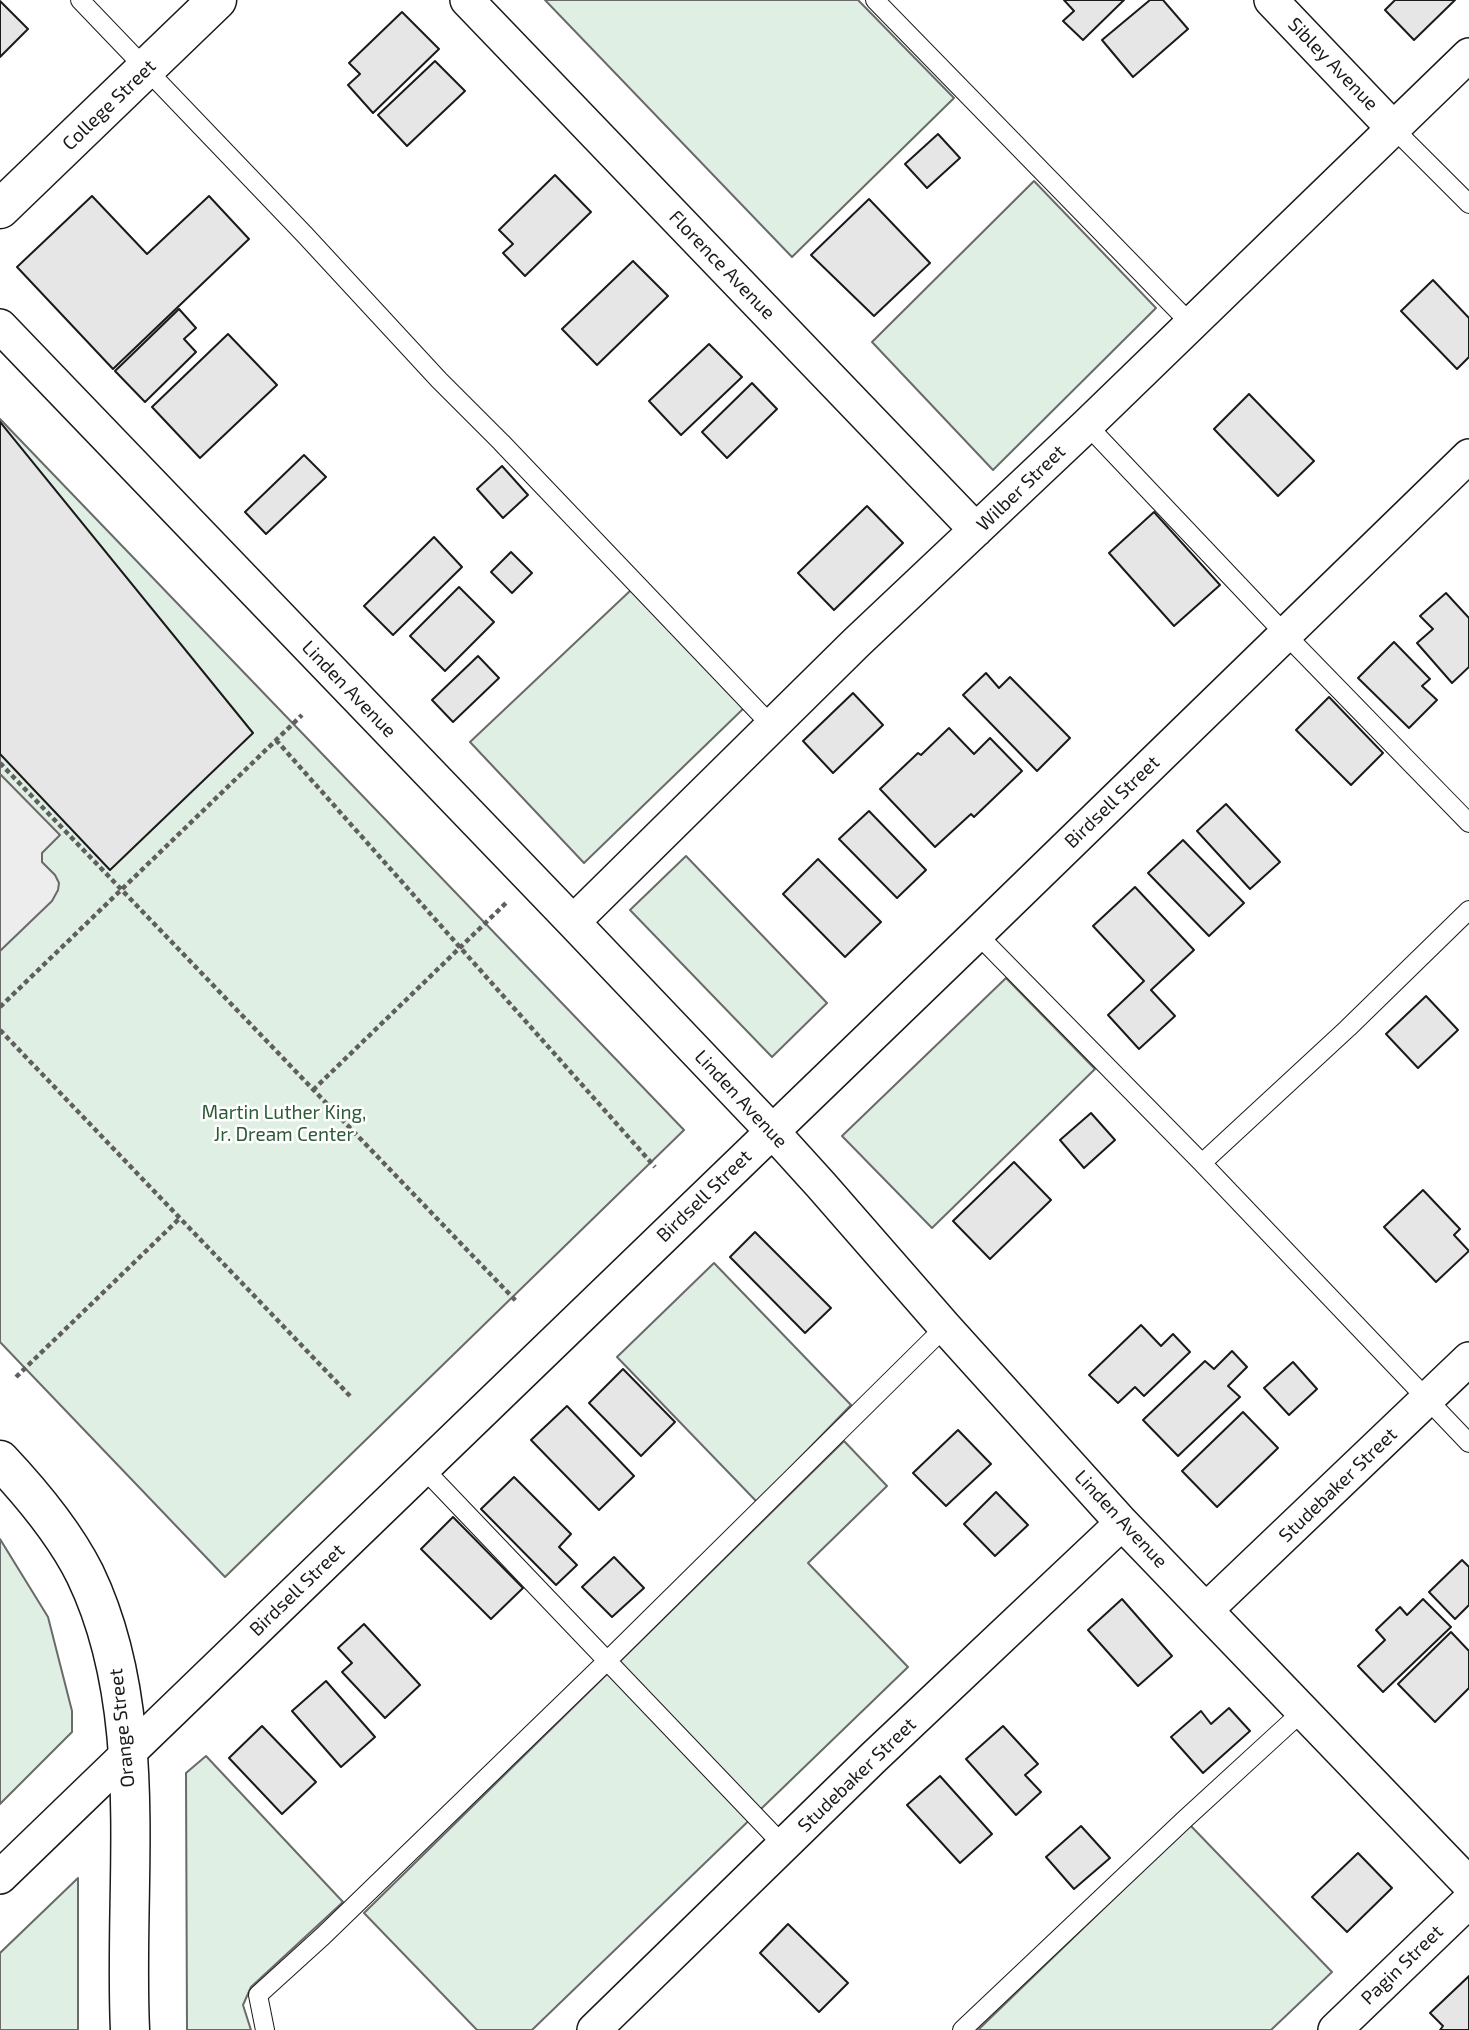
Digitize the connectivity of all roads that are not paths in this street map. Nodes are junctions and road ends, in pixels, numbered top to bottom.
1 (80, 0) edge
2 (217, 0) edge
3 (467, 0) edge
4 (875, 0) edge
5 (1271, 0) edge
6 (1469, 55) edge
7 (145, 69) junction
8 (1394, 129) junction
9 (1469, 204) edge
10 (0, 209) edge
11 (1191, 324) junction
12 (0, 326) edge
13 (1087, 425) junction
14 (1469, 456) edge
15 (976, 530) junction
16 (1285, 634) junction
17 (772, 726) junction
18 (1469, 822) edge
19 (1469, 910) edge
20 (573, 922) junction
21 (977, 934) junction
22 (772, 1131) junction
23 (1202, 1163) junction
24 (946, 1327) junction
25 (1469, 1359) edge
26 (1427, 1401) junction
27 (1469, 1443) edge
28 (0, 1460) edge
29 (423, 1468) junction
30 (1122, 1522) junction
31 (1207, 1609) junction
32 (608, 1660) junction
33 (1304, 1710) junction
34 (127, 1753) junction
35 (784, 1846) junction
36 (0, 1877) edge
37 (1469, 1884) edge
38 (1469, 1901) edge
39 (130, 2030) edge
40 (265, 2030) edge
41 (594, 2030) edge
42 (962, 2030) edge
43 (1335, 2030) edge

1 - 7 lane
2 - 7 street, College Street
3 - 15 street, Florence Avenue
4 - 11 lane
5 - 8 street, Sibley Avenue
6 - 8 street, Wilber Street
7 - 10 street, College Street
7 - 17 lane
8 - 9 lane
8 - 11 street, Wilber Street
11 - 13 street, Wilber Street
12 - 20 street, Linden Avenue
13 - 15 street, Wilber Street
13 - 16 lane
14 - 16 street, Birdsell Street
15 - 17 street, Wilber Street
16 - 18 lane
16 - 21 street, Birdsell Street
17 - 20 street, Wilber Street
19 - 23 lane
20 - 22 street, Linden Avenue
21 - 22 street, Birdsell Street
21 - 23 lane
22 - 24 street, Linden Avenue
22 - 29 street, Birdsell Street
23 - 26 lane
24 - 30 street, Linden Avenue
24 - 32 lane
25 - 26 street, Studebaker Street
26 - 27 lane
26 - 31 street, Studebaker Street
28 - 34 street, Orange Street
29 - 32 lane
29 - 34 street, Birdsell Street
30 - 31 street, Linden Avenue
30 - 35 street, Studebaker Street
31 - 33 street, Linden Avenue
32 - 35 lane
32 - 40 lane
33 - 37 street, Linden Avenue
33 - 42 lane
34 - 36 street, Birdsell Street
34 - 39 street, Orange Street
35 - 41 street, Studebaker Street
38 - 43 street, Pagin Street

